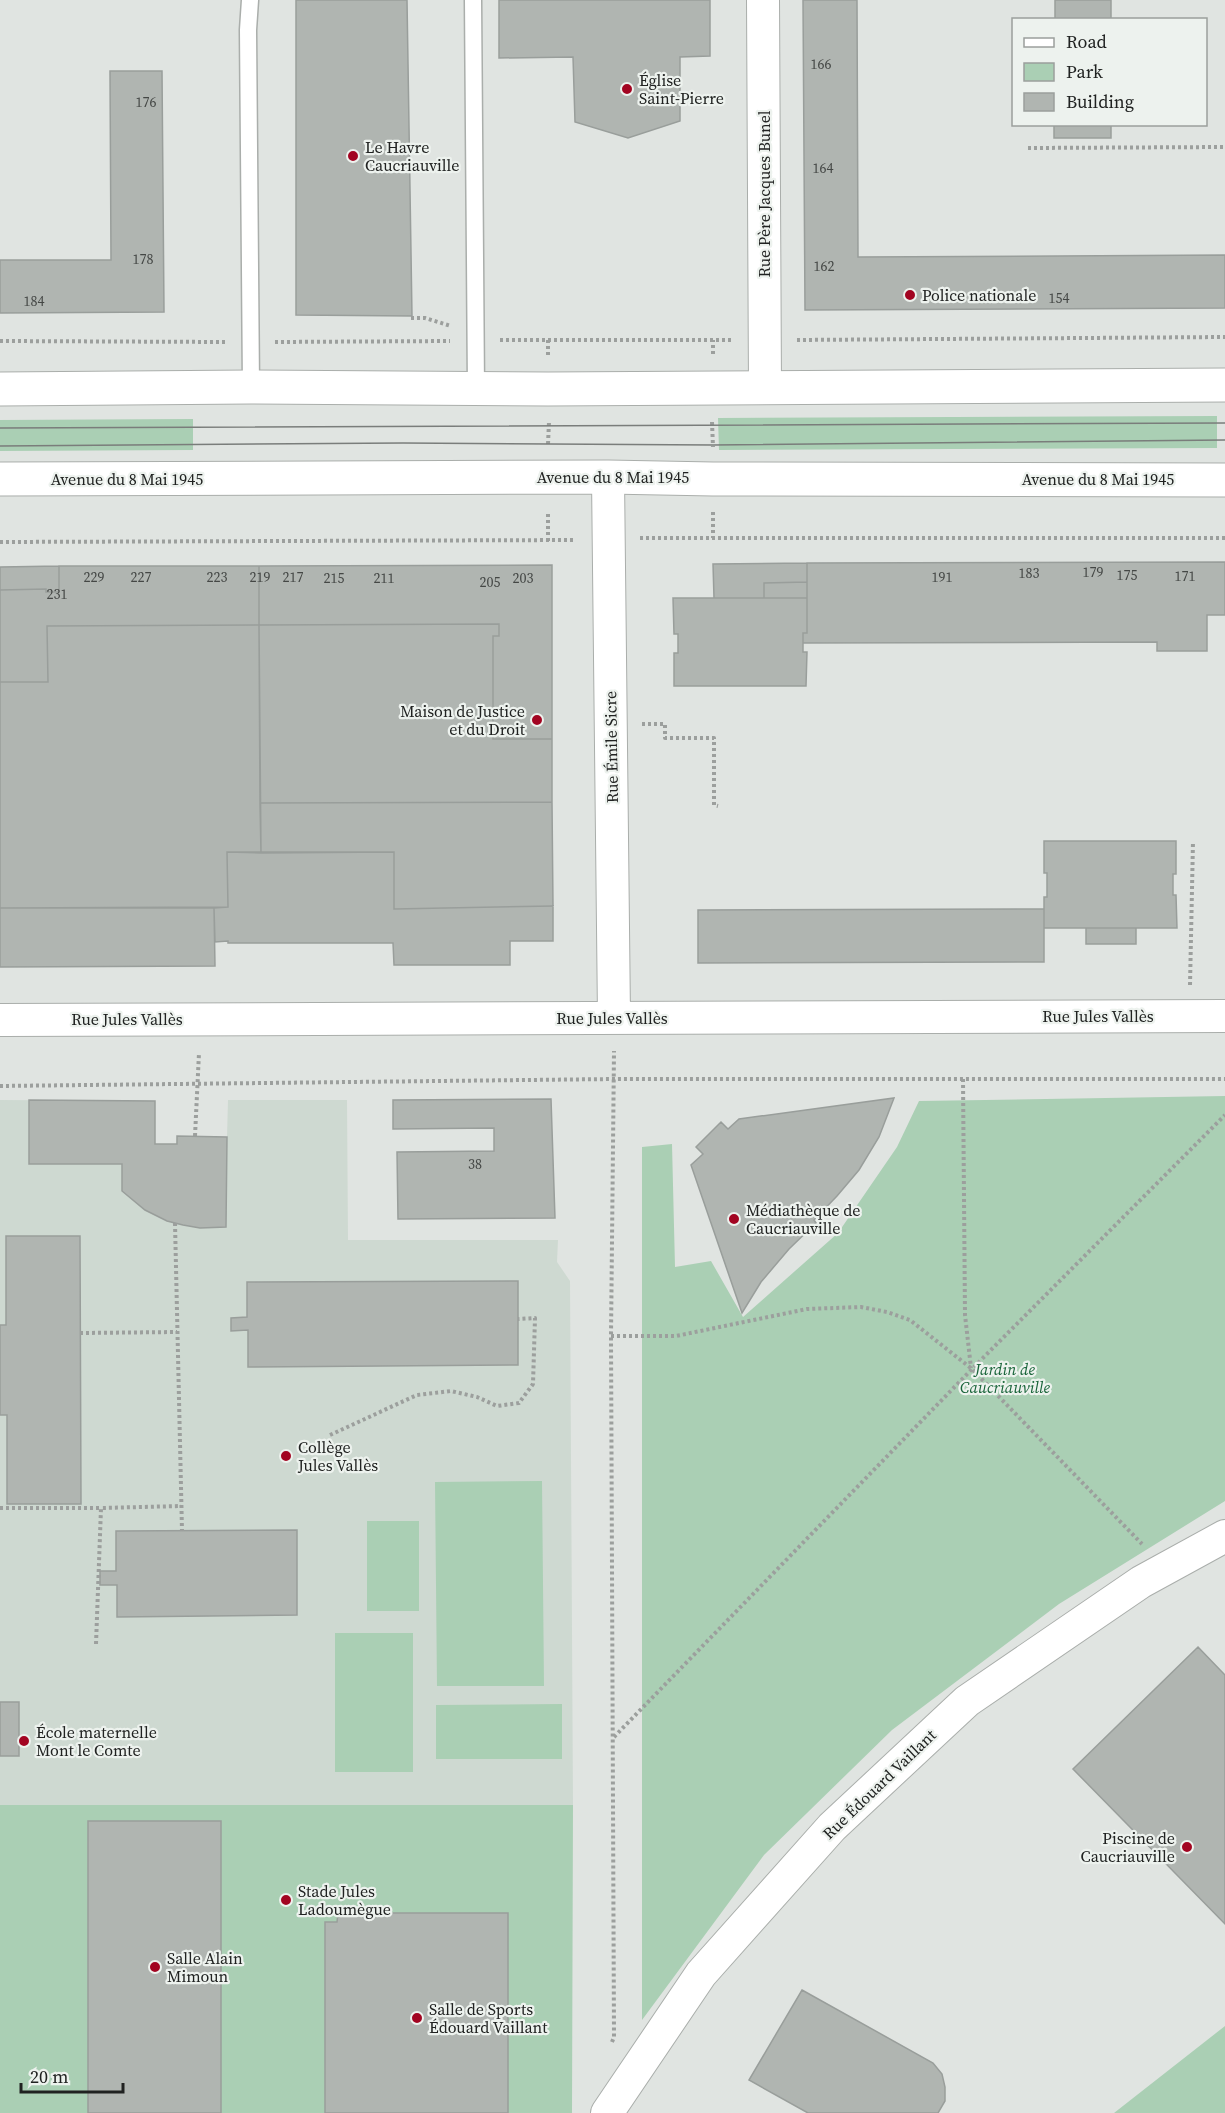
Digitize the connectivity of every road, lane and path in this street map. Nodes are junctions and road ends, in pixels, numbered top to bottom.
1 (250, 0) edge
2 (473, 0) edge
3 (763, 0) edge
4 (1225, 147) edge
5 (1028, 148) dead end
6 (411, 318) dead end
7 (425, 318) dead end
8 (1225, 337) edge
9 (476, 340) junction
10 (764, 340) junction
11 (0, 341) edge
12 (251, 342) junction
13 (1225, 385) edge
14 (251, 387) junction
15 (765, 387) junction
16 (712, 388) junction
17 (0, 389) edge
18 (477, 389) junction
19 (548, 389) junction
20 (549, 477) junction
21 (608, 477) junction
22 (0, 479) edge
23 (712, 479) junction
24 (1225, 480) edge
25 (611, 724) junction
26 (718, 806) dead end
27 (1193, 841) dead end
28 (1189, 1016) junction
29 (1225, 1016) edge
30 (614, 1017) junction
31 (201, 1019) junction
32 (0, 1020) edge
33 (614, 1079) junction
34 (963, 1079) junction
35 (1225, 1079) edge
36 (196, 1084) junction
37 (0, 1086) edge
38 (1225, 1115) edge
39 (195, 1136) dead end
40 (175, 1223) dead end
41 (518, 1319) dead end
42 (177, 1332) junction
43 (80, 1334) dead end
44 (611, 1336) junction
45 (972, 1369) junction
46 (330, 1435) dead end
47 (181, 1506) junction
48 (0, 1508) edge
49 (101, 1508) junction
50 (182, 1531) dead end
51 (1225, 1536) edge
52 (1166, 1568) junction
53 (96, 1644) dead end
54 (613, 1738) junction
55 (610, 2047) dead end
56 (607, 2113) edge

1 - 12 lane
2 - 9 lane
3 - 10 street, Rue Père Jacques Bunel
4 - 5 path
6 - 7 path
8 - 10 path
9 - 10 path
9 - 12 path
9 - 18 lane
10 - 15 street, Rue Père Jacques Bunel
11 - 12 path
12 - 14 lane
13 - 15 street
14 - 17 street
14 - 18 street
15 - 16 street
16 - 19 street
16 - 23 path
18 - 19 street
19 - 20 path
20 - 21 street, Avenue du 8 Mai 1945
20 - 22 street, Avenue du 8 Mai 1945
21 - 23 street, Avenue du 8 Mai 1945
21 - 25 street, Rue Émile Sicre
23 - 24 street, Avenue du 8 Mai 1945
25 - 26 path
25 - 30 street, Rue Émile Sicre
27 - 28 path
28 - 29 street, Rue Jules Vallès
28 - 30 street, Rue Jules Vallès
30 - 31 street, Rue Jules Vallès
30 - 33 path
31 - 32 street, Rue Jules Vallès
31 - 36 path
33 - 34 path
33 - 36 path
33 - 44 path
34 - 35 path
34 - 45 path
36 - 37 path
36 - 39 path
38 - 45 path
40 - 42 path
41 - 46 path
42 - 43 path
42 - 47 path
44 - 45 path
44 - 54 path
45 - 52 path
45 - 54 path
47 - 49 path
47 - 50 path
48 - 49 path
49 - 53 path
51 - 52 street, Rue Édouard Vaillant
52 - 56 street, Rue Édouard Vaillant
54 - 55 path

